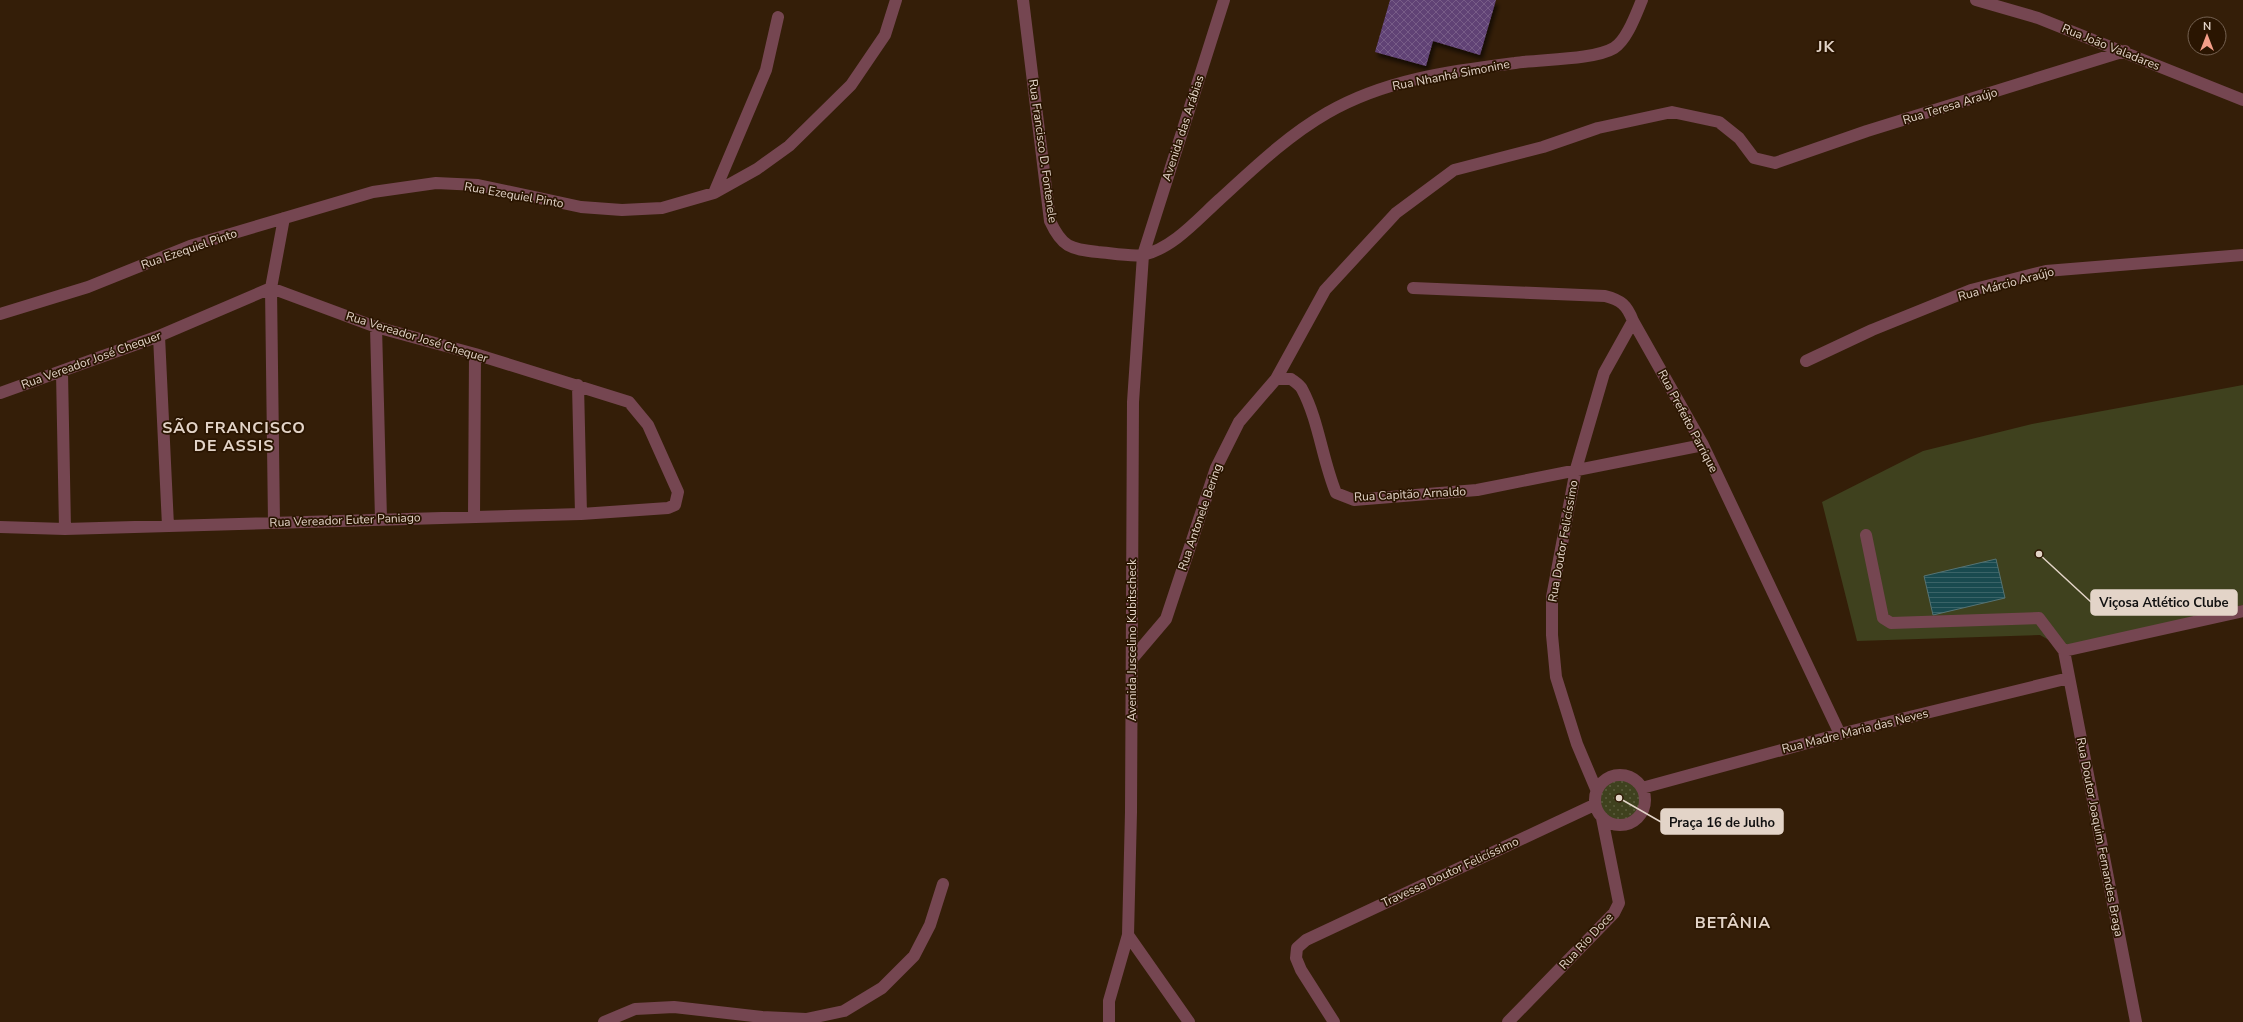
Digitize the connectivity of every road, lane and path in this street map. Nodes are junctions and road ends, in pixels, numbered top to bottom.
1 (896, 0) edge
2 (1023, 0) edge
3 (1224, 0) edge
4 (1642, 0) edge
5 (1976, 0) edge
6 (778, 17) dead end
7 (2125, 51) junction
8 (2243, 100) edge
9 (1775, 163) joint
10 (714, 193) junction
11 (284, 218) junction
12 (1142, 255) junction
13 (2243, 255) edge
14 (271, 288) junction
15 (1413, 288) dead end
16 (0, 314) edge
17 (1633, 321) junction
18 (376, 327) junction
19 (159, 336) junction
20 (475, 354) junction
21 (1806, 361) dead end
22 (62, 372) junction
23 (1276, 379) junction
24 (578, 385) junction
25 (0, 393) edge
26 (1703, 445) junction
27 (1576, 469) junction
28 (678, 492) joint
29 (581, 514) junction
30 (474, 516) junction
31 (381, 519) junction
32 (274, 523) junction
33 (168, 526) junction
34 (0, 527) edge
35 (65, 529) junction
36 (1866, 535) dead end
37 (2243, 611) edge
38 (2064, 651) junction
39 (1132, 659) junction
40 (2069, 678) junction
41 (1840, 734) junction
42 (1642, 788) junction
43 (1596, 789) junction
44 (1594, 805) junction
45 (1602, 818) junction
46 (943, 884) dead end
47 (1128, 935) junction
48 (604, 1022) edge
49 (1109, 1022) edge
50 (1189, 1022) edge
51 (1334, 1022) edge
52 (1508, 1022) edge
53 (2136, 1022) edge

1 - 10 street, Rua Ezequiel Pinto
2 - 12 street, Rua Francisco D. Fontenele
3 - 12 street, Avenida das Arábias
4 - 12 street, Rua Nhanhá Simonine
5 - 7 street, Rua João Valadares
6 - 10 street
7 - 8 street, Rua João Valadares
7 - 9 street, Rua Teresa Araújo
9 - 23 street, Rua Antonele Bering
10 - 11 street, Rua Ezequiel Pinto
11 - 14 street
11 - 16 street, Rua Ezequiel Pinto
12 - 39 street, Avenida Juscelino Kubitscheck
13 - 21 street, Rua Márcio Araújo
14 - 18 street, Rua Vereador José Chequer
14 - 19 street, Rua Vereador José Chequer
14 - 32 street
15 - 17 street, Rua Prefeito Parrique
17 - 26 street, Rua Prefeito Parrique
17 - 27 street, Rua Doutor Felicíssimo
18 - 20 street, Rua Vereador José Chequer
18 - 31 street
19 - 22 street, Rua Vereador José Chequer
19 - 33 street
20 - 24 street, Rua Vereador José Chequer
20 - 30 street
22 - 25 street, Rua Vereador José Chequer
22 - 35 street
23 - 27 street, Rua Capitão Arnaldo
23 - 39 street, Rua Antonele Bering
24 - 28 street, Rua Vereador José Chequer
24 - 29 street
26 - 27 street, Rua Capitão Arnaldo
26 - 41 street, Rua Prefeito Parrique
27 - 43 street, Rua Doutor Felicíssimo
28 - 29 street, Rua Vereador Euter Paniago
29 - 30 street, Rua Vereador Euter Paniago
30 - 31 street, Rua Vereador Euter Paniago
31 - 32 street, Rua Vereador Euter Paniago
32 - 33 street, Rua Vereador Euter Paniago
33 - 35 street, Rua Vereador Euter Paniago
34 - 35 street, Rua Vereador Euter Paniago
36 - 38 street
37 - 38 street
38 - 40 street, Rua Doutor Joaquim Fernandes Braga
39 - 47 street, Avenida Juscelino Kubitscheck
40 - 41 street, Rua Madre Maria das Neves
40 - 53 street, Rua Doutor Joaquim Fernandes Braga
41 - 42 street, Rua Madre Maria das Neves
42 - 43 street
42 - 45 street
43 - 44 street
44 - 45 street
44 - 51 street, Travessa Doutor Felicíssimo
45 - 52 street, Rua Rio Doce
46 - 48 street
47 - 49 street, Avenida Juscelino Kubitscheck
47 - 50 street

